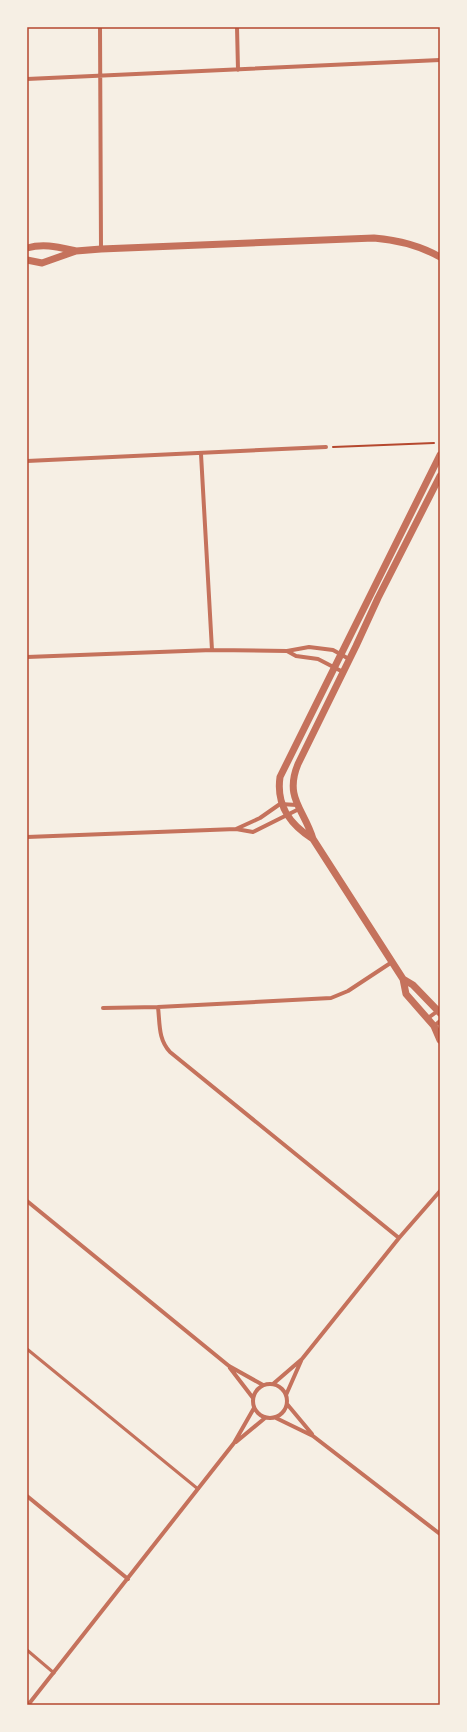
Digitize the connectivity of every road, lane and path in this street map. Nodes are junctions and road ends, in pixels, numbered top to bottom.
1 (100, 27) edge
2 (237, 27) edge
3 (440, 60) edge
4 (238, 70) junction
5 (100, 76) junction
6 (27, 79) edge
7 (27, 248) edge
8 (101, 248) junction
9 (76, 251) junction
10 (440, 257) edge
11 (27, 260) edge
12 (434, 443) dead end
13 (326, 447) joint
14 (201, 454) junction
15 (440, 455) edge
16 (27, 461) edge
17 (440, 476) edge
18 (427, 480) junction
19 (438, 485) edge
20 (386, 574) junction
21 (212, 650) junction
22 (287, 651) junction
23 (340, 654) junction
24 (27, 657) edge
25 (349, 659) junction
26 (334, 667) junction
27 (343, 672) junction
28 (280, 804) junction
29 (298, 807) junction
30 (288, 815) junction
31 (236, 829) junction
32 (27, 837) edge
33 (313, 839) junction
34 (392, 962) junction
35 (403, 979) junction
36 (158, 1007) junction
37 (103, 1008) dead end
38 (439, 1011) edge
39 (428, 1018) junction
40 (437, 1023) edge
41 (440, 1040) edge
42 (440, 1191) edge
43 (27, 1201) edge
44 (399, 1238) junction
45 (27, 1349) edge
46 (302, 1358) junction
47 (229, 1366) junction
48 (273, 1384) junction
49 (263, 1385) junction
50 (286, 1395) junction
51 (253, 1398) junction
52 (287, 1404) junction
53 (254, 1408) junction
54 (265, 1418) junction
55 (276, 1418) junction
56 (313, 1436) junction
57 (234, 1443) junction
58 (198, 1489) junction
59 (27, 1496) edge
60 (440, 1534) edge
61 (128, 1579) junction
62 (27, 1650) edge
63 (54, 1673) junction
64 (28, 1705) edge

1 - 5 street
2 - 4 street
3 - 4 street
4 - 5 street
5 - 6 street
5 - 8 street
7 - 9 street
8 - 9 street
8 - 10 street
9 - 11 street
12 - 13 path
13 - 14 street
14 - 16 street
14 - 21 street
15 - 18 street
17 - 19 street
18 - 19 street
18 - 20 street
19 - 20 street
20 - 23 street
20 - 25 street
21 - 22 street
21 - 24 street
22 - 23 street
22 - 26 street
23 - 25 street
23 - 26 street
25 - 27 street
26 - 27 street
26 - 28 street
27 - 29 street
28 - 29 street
28 - 30 street
28 - 31 street
29 - 30 street
29 - 33 street
30 - 31 street
30 - 33 street
31 - 32 street
33 - 34 street
34 - 35 street
34 - 36 street
35 - 38 street
35 - 39 street
36 - 37 street
36 - 44 street
38 - 39 street
39 - 40 street
40 - 41 street
42 - 44 street
43 - 47 street
44 - 46 street
45 - 58 lane
46 - 48 street
46 - 50 street
47 - 49 street
47 - 51 street
48 - 49 street
48 - 50 street
49 - 51 street
50 - 52 street
51 - 53 street
52 - 55 street
52 - 56 street
53 - 54 street
53 - 57 street
54 - 55 street
54 - 57 street
55 - 56 street
56 - 60 street
57 - 58 street
58 - 61 street
59 - 61 street
61 - 63 street
62 - 63 lane
63 - 64 street

